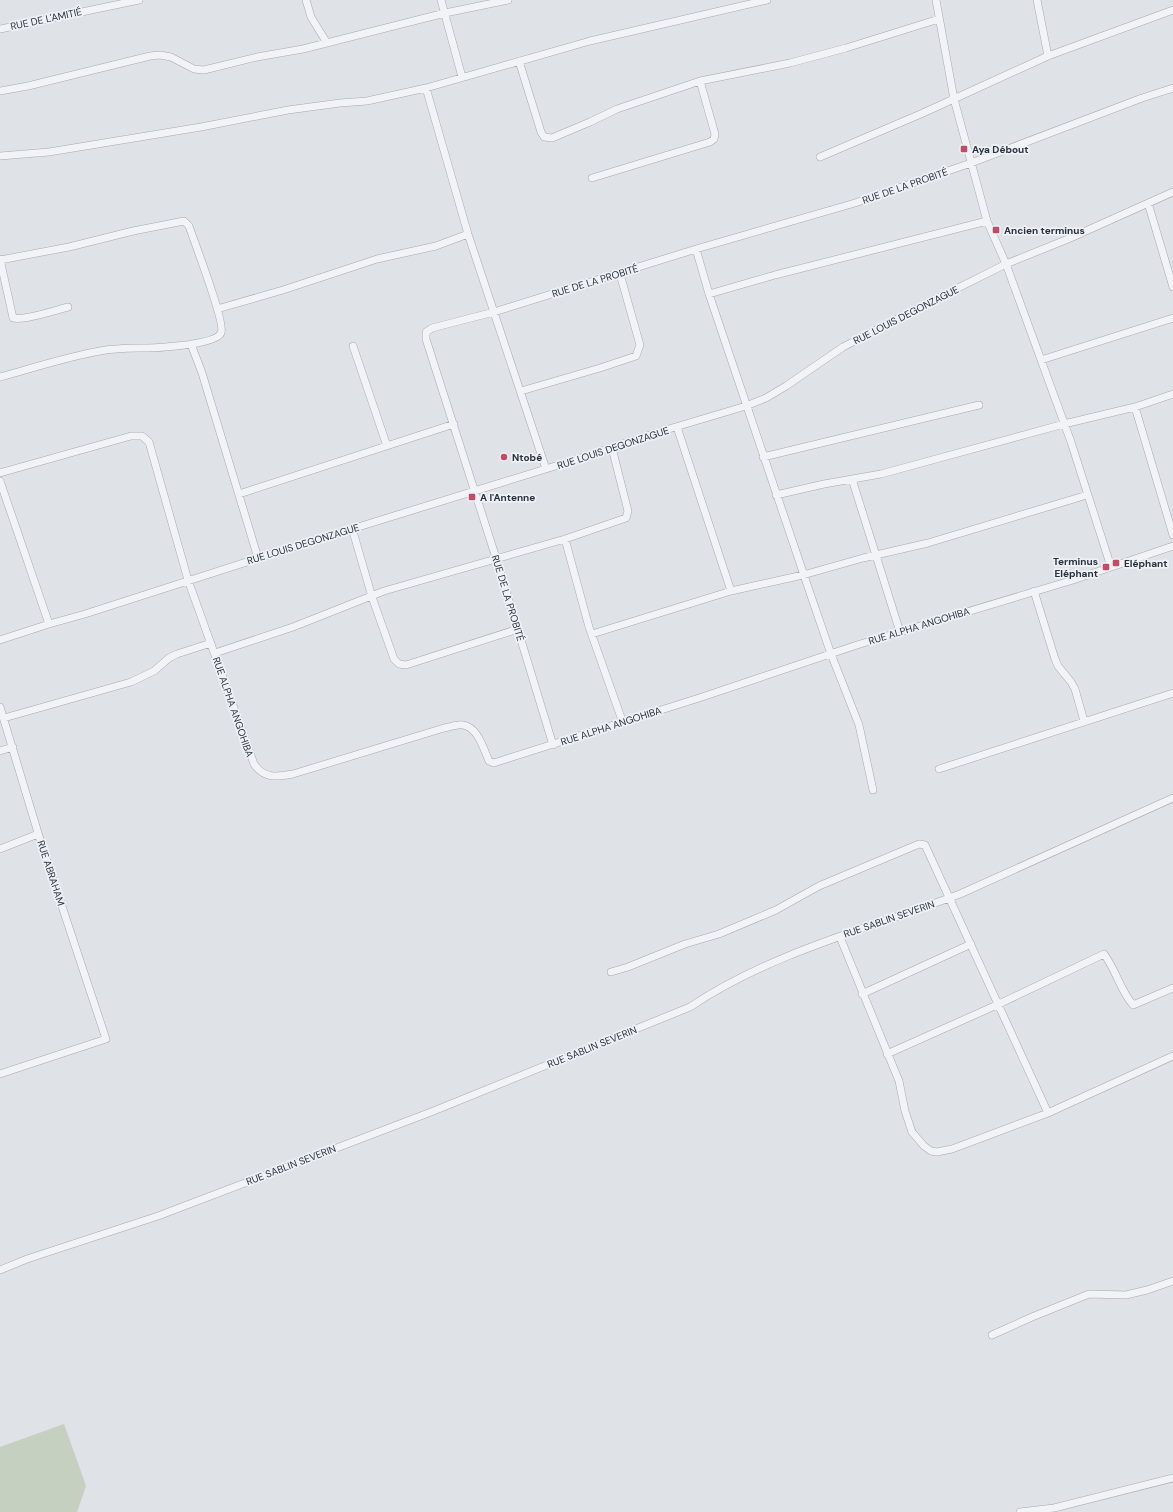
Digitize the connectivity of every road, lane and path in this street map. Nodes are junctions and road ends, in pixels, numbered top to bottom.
1 (139, 0) edge
2 (306, 0) edge
3 (441, 0) edge
4 (508, 0) edge
5 (767, 0) edge
6 (936, 0) edge
7 (1037, 0) edge
8 (1173, 10) edge
9 (445, 13) junction
10 (939, 19) junction
11 (0, 29) edge
12 (327, 43) junction
13 (1048, 56) junction
14 (519, 61) junction
15 (462, 77) junction
16 (700, 81) junction
17 (426, 88) junction
18 (1173, 88) edge
19 (0, 91) edge
20 (954, 99) junction
21 (0, 156) edge
22 (820, 157) dead end
23 (971, 162) junction
24 (592, 178) dead end
25 (1173, 192) edge
26 (1148, 203) junction
27 (987, 221) junction
28 (468, 234) junction
29 (696, 249) junction
30 (0, 259) edge
31 (1006, 264) junction
32 (620, 274) junction
33 (1173, 286) edge
34 (708, 294) junction
35 (68, 307) dead end
36 (217, 309) junction
37 (494, 312) junction
38 (1173, 318) edge
39 (190, 344) junction
40 (353, 346) dead end
41 (1041, 360) junction
42 (0, 377) edge
43 (521, 391) junction
44 (1173, 394) edge
45 (979, 405) dead end
46 (746, 406) junction
47 (1135, 407) junction
48 (454, 424) junction
49 (1064, 424) junction
50 (677, 427) junction
51 (387, 446) junction
52 (612, 448) junction
53 (763, 457) junction
54 (546, 469) junction
55 (0, 473) edge
56 (852, 479) junction
57 (0, 480) edge
58 (475, 490) junction
59 (239, 494) junction
60 (1087, 495) junction
61 (776, 496) junction
62 (352, 528) junction
63 (1173, 536) edge
64 (564, 539) junction
65 (1173, 546) edge
66 (877, 556) junction
67 (258, 558) junction
68 (496, 558) junction
69 (1111, 567) junction
70 (803, 575) junction
71 (188, 580) junction
72 (731, 591) junction
73 (1034, 591) junction
74 (372, 597) junction
75 (49, 624) junction
76 (518, 629) junction
77 (900, 632) junction
78 (592, 634) junction
79 (0, 640) edge
80 (211, 643) junction
81 (215, 653) junction
82 (831, 654) junction
83 (1173, 693) edge
84 (0, 707) edge
85 (4, 718) junction
86 (1084, 721) junction
87 (623, 723) junction
88 (553, 745) junction
89 (13, 747) junction
90 (0, 751) edge
91 (939, 769) dead end
92 (873, 790) dead end
93 (1173, 798) edge
94 (38, 834) junction
95 (0, 849) edge
96 (950, 898) junction
97 (840, 937) junction
98 (971, 944) junction
99 (611, 972) dead end
100 (1173, 988) edge
101 (862, 994) junction
102 (999, 1004) junction
103 (887, 1054) junction
104 (1173, 1056) edge
105 (0, 1074) edge
106 (1048, 1113) junction
107 (0, 1270) edge
108 (1173, 1281) edge
109 (992, 1335) dead end
110 (1173, 1478) edge
111 (1020, 1512) edge

1 - 11 street, RUE DE L'AMITIÉ
2 - 12 street
3 - 9 street
4 - 9 street
5 - 14 street
6 - 10 street
7 - 13 street
8 - 13 street
9 - 12 street
9 - 15 street
10 - 16 street
10 - 20 street
12 - 19 street
13 - 20 street
14 - 15 street
14 - 16 street
15 - 17 street
16 - 24 street
17 - 21 street
17 - 28 street
18 - 23 street, RUE DE LA PROBITÉ
20 - 22 street
20 - 23 street
23 - 27 street
23 - 29 street, RUE DE LA PROBITÉ
25 - 26 street, RUE LOUIS DEGONZAGUE
26 - 31 street, RUE LOUIS DEGONZAGUE
26 - 33 street
27 - 31 street
27 - 34 street
28 - 36 street
28 - 37 street
29 - 32 street, RUE DE LA PROBITÉ
29 - 34 street
30 - 35 street
30 - 36 street
31 - 41 street
31 - 46 street, RUE LOUIS DEGONZAGUE
32 - 37 street, RUE DE LA PROBITÉ
32 - 43 street
34 - 46 street
36 - 39 street
37 - 43 street
37 - 48 street, RUE DE LA PROBITÉ
38 - 41 street
39 - 42 street
39 - 59 street
40 - 51 street
41 - 49 street
43 - 54 street
44 - 47 street
45 - 53 street
46 - 50 street, RUE LOUIS DEGONZAGUE
46 - 53 street
47 - 49 street
47 - 63 street
48 - 51 street
48 - 58 street, RUE DE LA PROBITÉ
49 - 56 street
49 - 60 street
50 - 52 street, RUE LOUIS DEGONZAGUE
50 - 72 street
51 - 59 street
52 - 54 street, RUE LOUIS DEGONZAGUE
52 - 64 street
53 - 61 street
54 - 58 street, RUE LOUIS DEGONZAGUE
55 - 71 street, RUE ALPHA ANGOHIBA
56 - 61 street
56 - 66 street
57 - 75 street
58 - 62 street, RUE LOUIS DEGONZAGUE
58 - 68 street, RUE DE LA PROBITÉ
59 - 67 street
60 - 66 street
60 - 69 street
61 - 70 street
62 - 67 street, RUE LOUIS DEGONZAGUE
62 - 74 street
64 - 68 street
64 - 78 street
65 - 69 street, RUE ALPHA ANGOHIBA
66 - 70 street
66 - 77 street
67 - 71 street, RUE LOUIS DEGONZAGUE
68 - 74 street
68 - 76 street, RUE DE LA PROBITÉ
69 - 73 street, RUE ALPHA ANGOHIBA
70 - 72 street
70 - 82 street
71 - 75 street, RUE LOUIS DEGONZAGUE
71 - 80 street, RUE ALPHA ANGOHIBA
72 - 78 street
73 - 77 street, RUE ALPHA ANGOHIBA
73 - 86 street
74 - 76 street
74 - 81 street
75 - 79 street, RUE LOUIS DEGONZAGUE
76 - 88 street, RUE DE LA PROBITÉ
77 - 82 street, RUE ALPHA ANGOHIBA
78 - 87 street
80 - 81 street, RUE ALPHA ANGOHIBA
80 - 85 street
81 - 88 street, RUE ALPHA ANGOHIBA
82 - 87 street, RUE ALPHA ANGOHIBA
82 - 92 street
83 - 86 street
84 - 85 street, RUE ABRAHAM
85 - 89 street, RUE ABRAHAM
86 - 91 street
87 - 88 street, RUE ALPHA ANGOHIBA
89 - 90 street
89 - 94 street, RUE ABRAHAM
93 - 96 street, RUE SABLIN SEVERIN
94 - 95 street
94 - 105 street, RUE ABRAHAM
96 - 97 street, RUE SABLIN SEVERIN
96 - 98 street
96 - 99 street
97 - 101 street
97 - 107 street, RUE SABLIN SEVERIN
98 - 101 street
98 - 102 street
100 - 102 street
101 - 103 street
102 - 103 street
102 - 106 street
103 - 106 street
104 - 106 street
108 - 109 street
110 - 111 street

